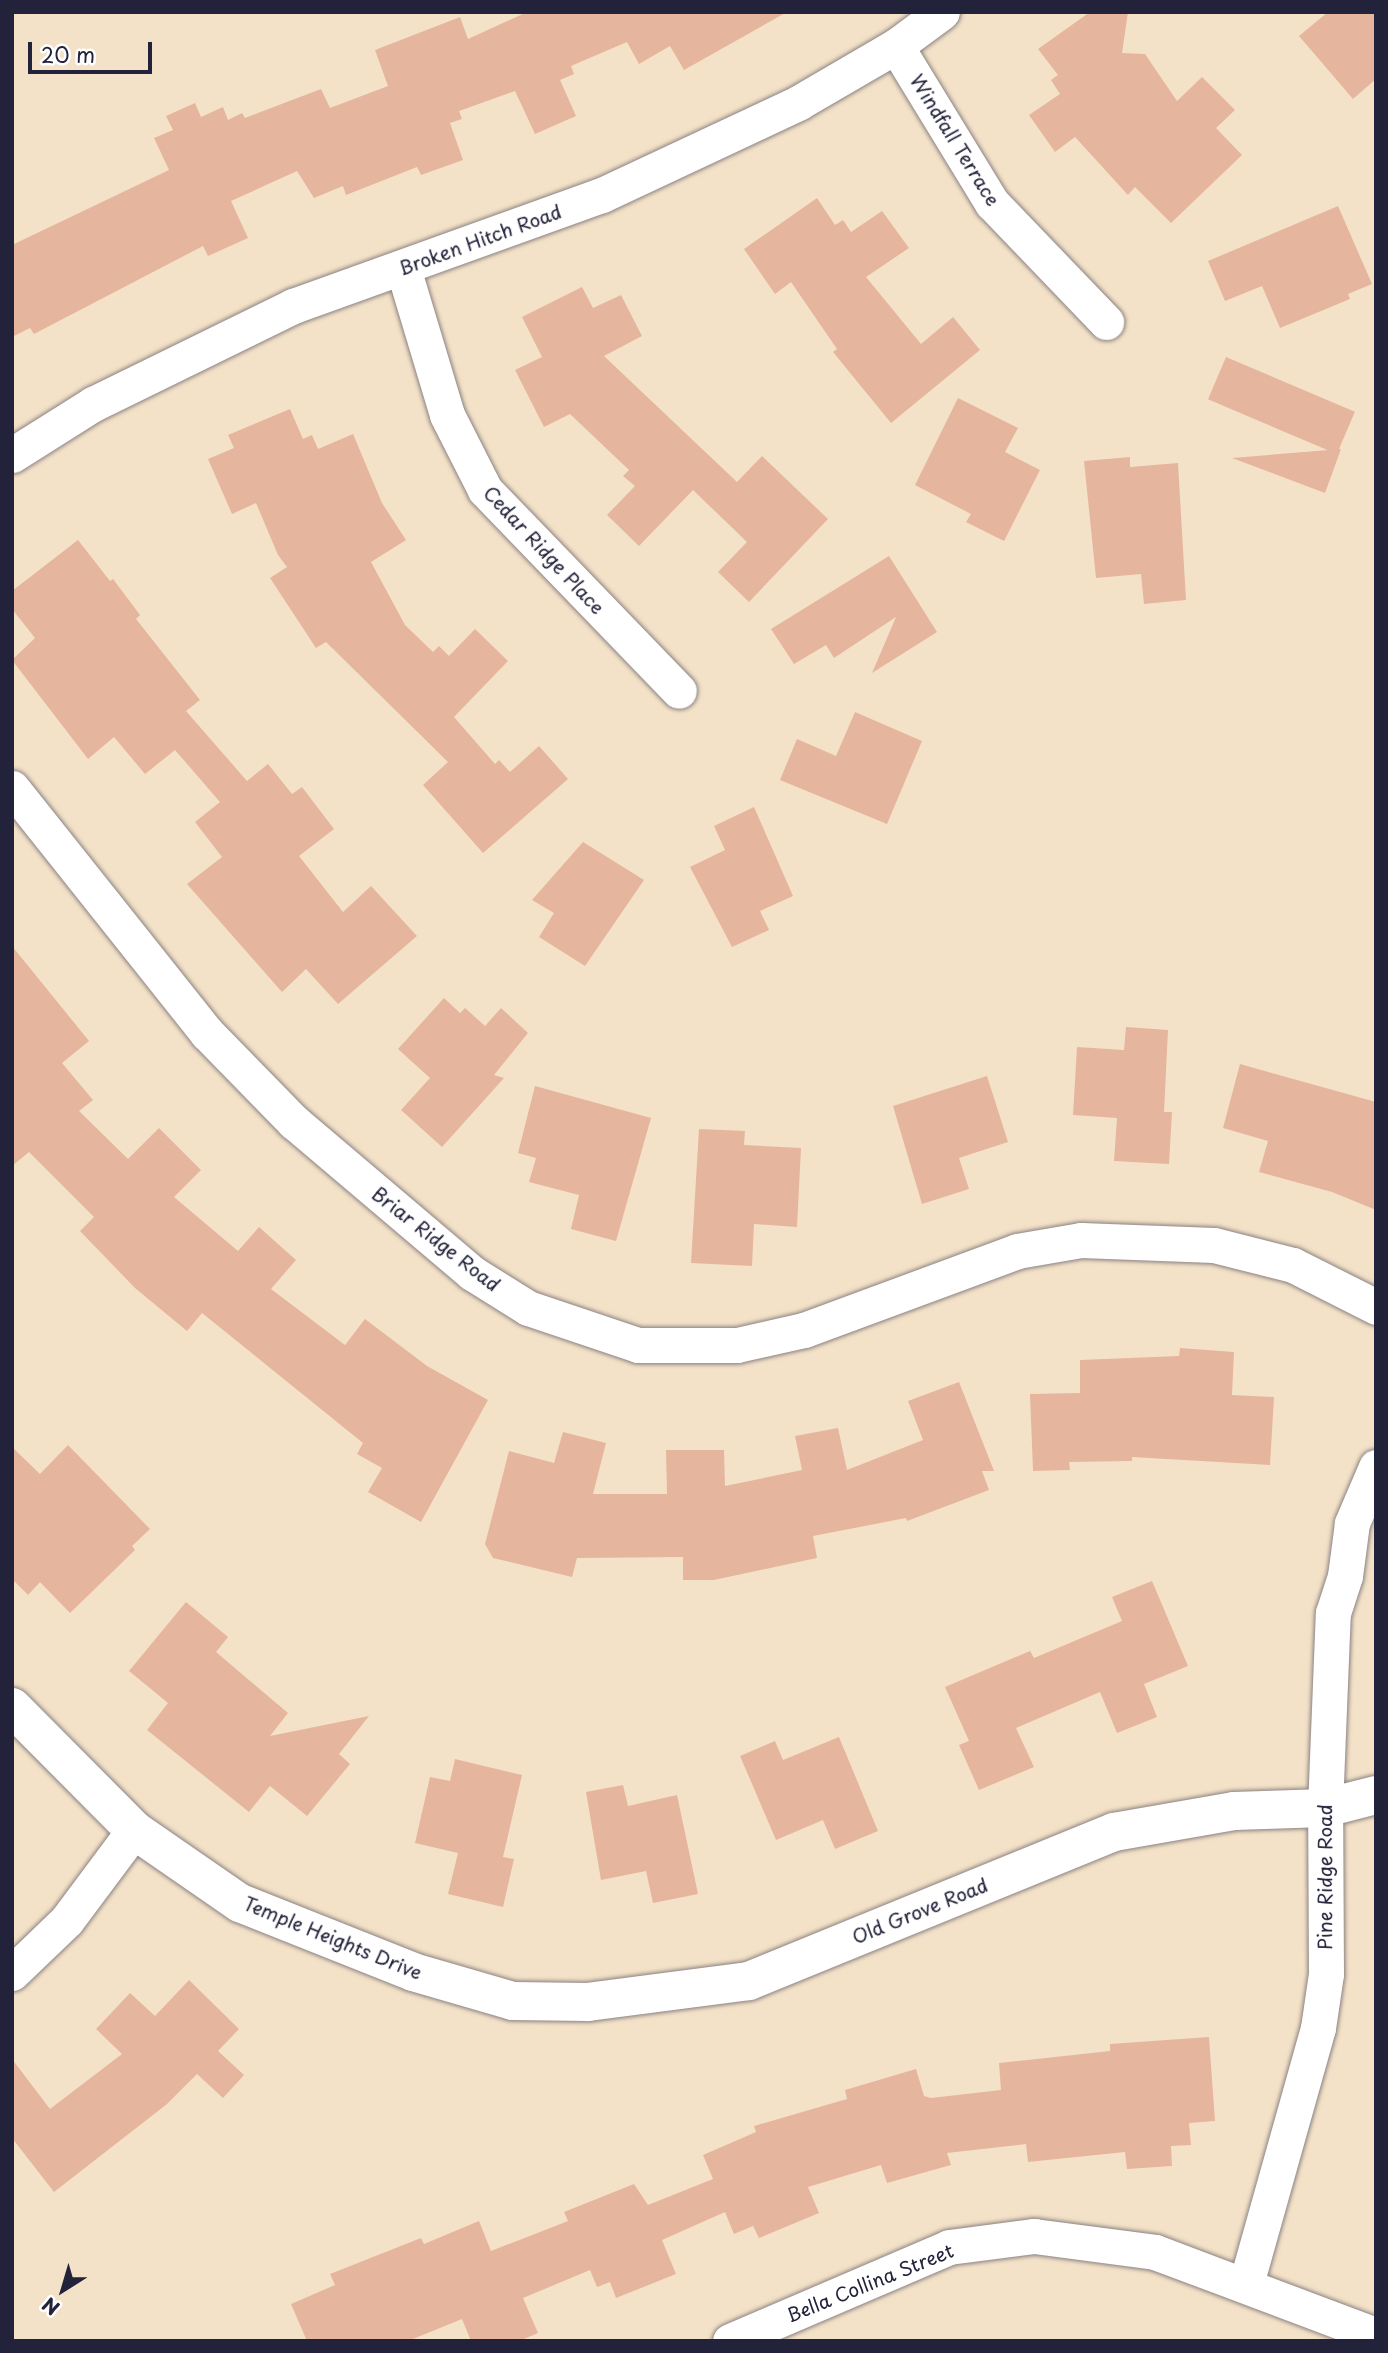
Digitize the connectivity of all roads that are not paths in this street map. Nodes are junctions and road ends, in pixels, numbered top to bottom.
1 (942, 12) edge
2 (896, 46) junction
3 (403, 268) junction
4 (1106, 322) dead end
5 (12, 455) edge
6 (679, 691) dead end
7 (12, 788) edge
8 (1376, 1307) edge
9 (1376, 1467) edge
10 (12, 1707) edge
11 (1376, 1795) edge
12 (1325, 1808) junction
13 (1376, 1824) edge
14 (135, 1830) junction
15 (12, 1973) edge
16 (513, 2001) joint
17 (1246, 2284) junction
18 (1376, 2335) edge
19 (730, 2341) edge

1 - 2 street, Broken Hitch Road
2 - 3 street, Broken Hitch Road
2 - 4 street, Windfall Terrace
3 - 5 street, Broken Hitch Road
3 - 6 street, Cedar Ridge Place
7 - 8 street, Briar Ridge Road
9 - 12 street, Pine Ridge Road
10 - 14 street, Temple Heights Drive
11 - 12 street, Old Grove Road
12 - 13 street, Old Grove Road
12 - 16 street, Old Grove Road
12 - 17 street, Pine Ridge Road
14 - 15 street
14 - 16 street, Temple Heights Drive
17 - 18 street, Bella Collina Street
17 - 19 street, Bella Collina Street

